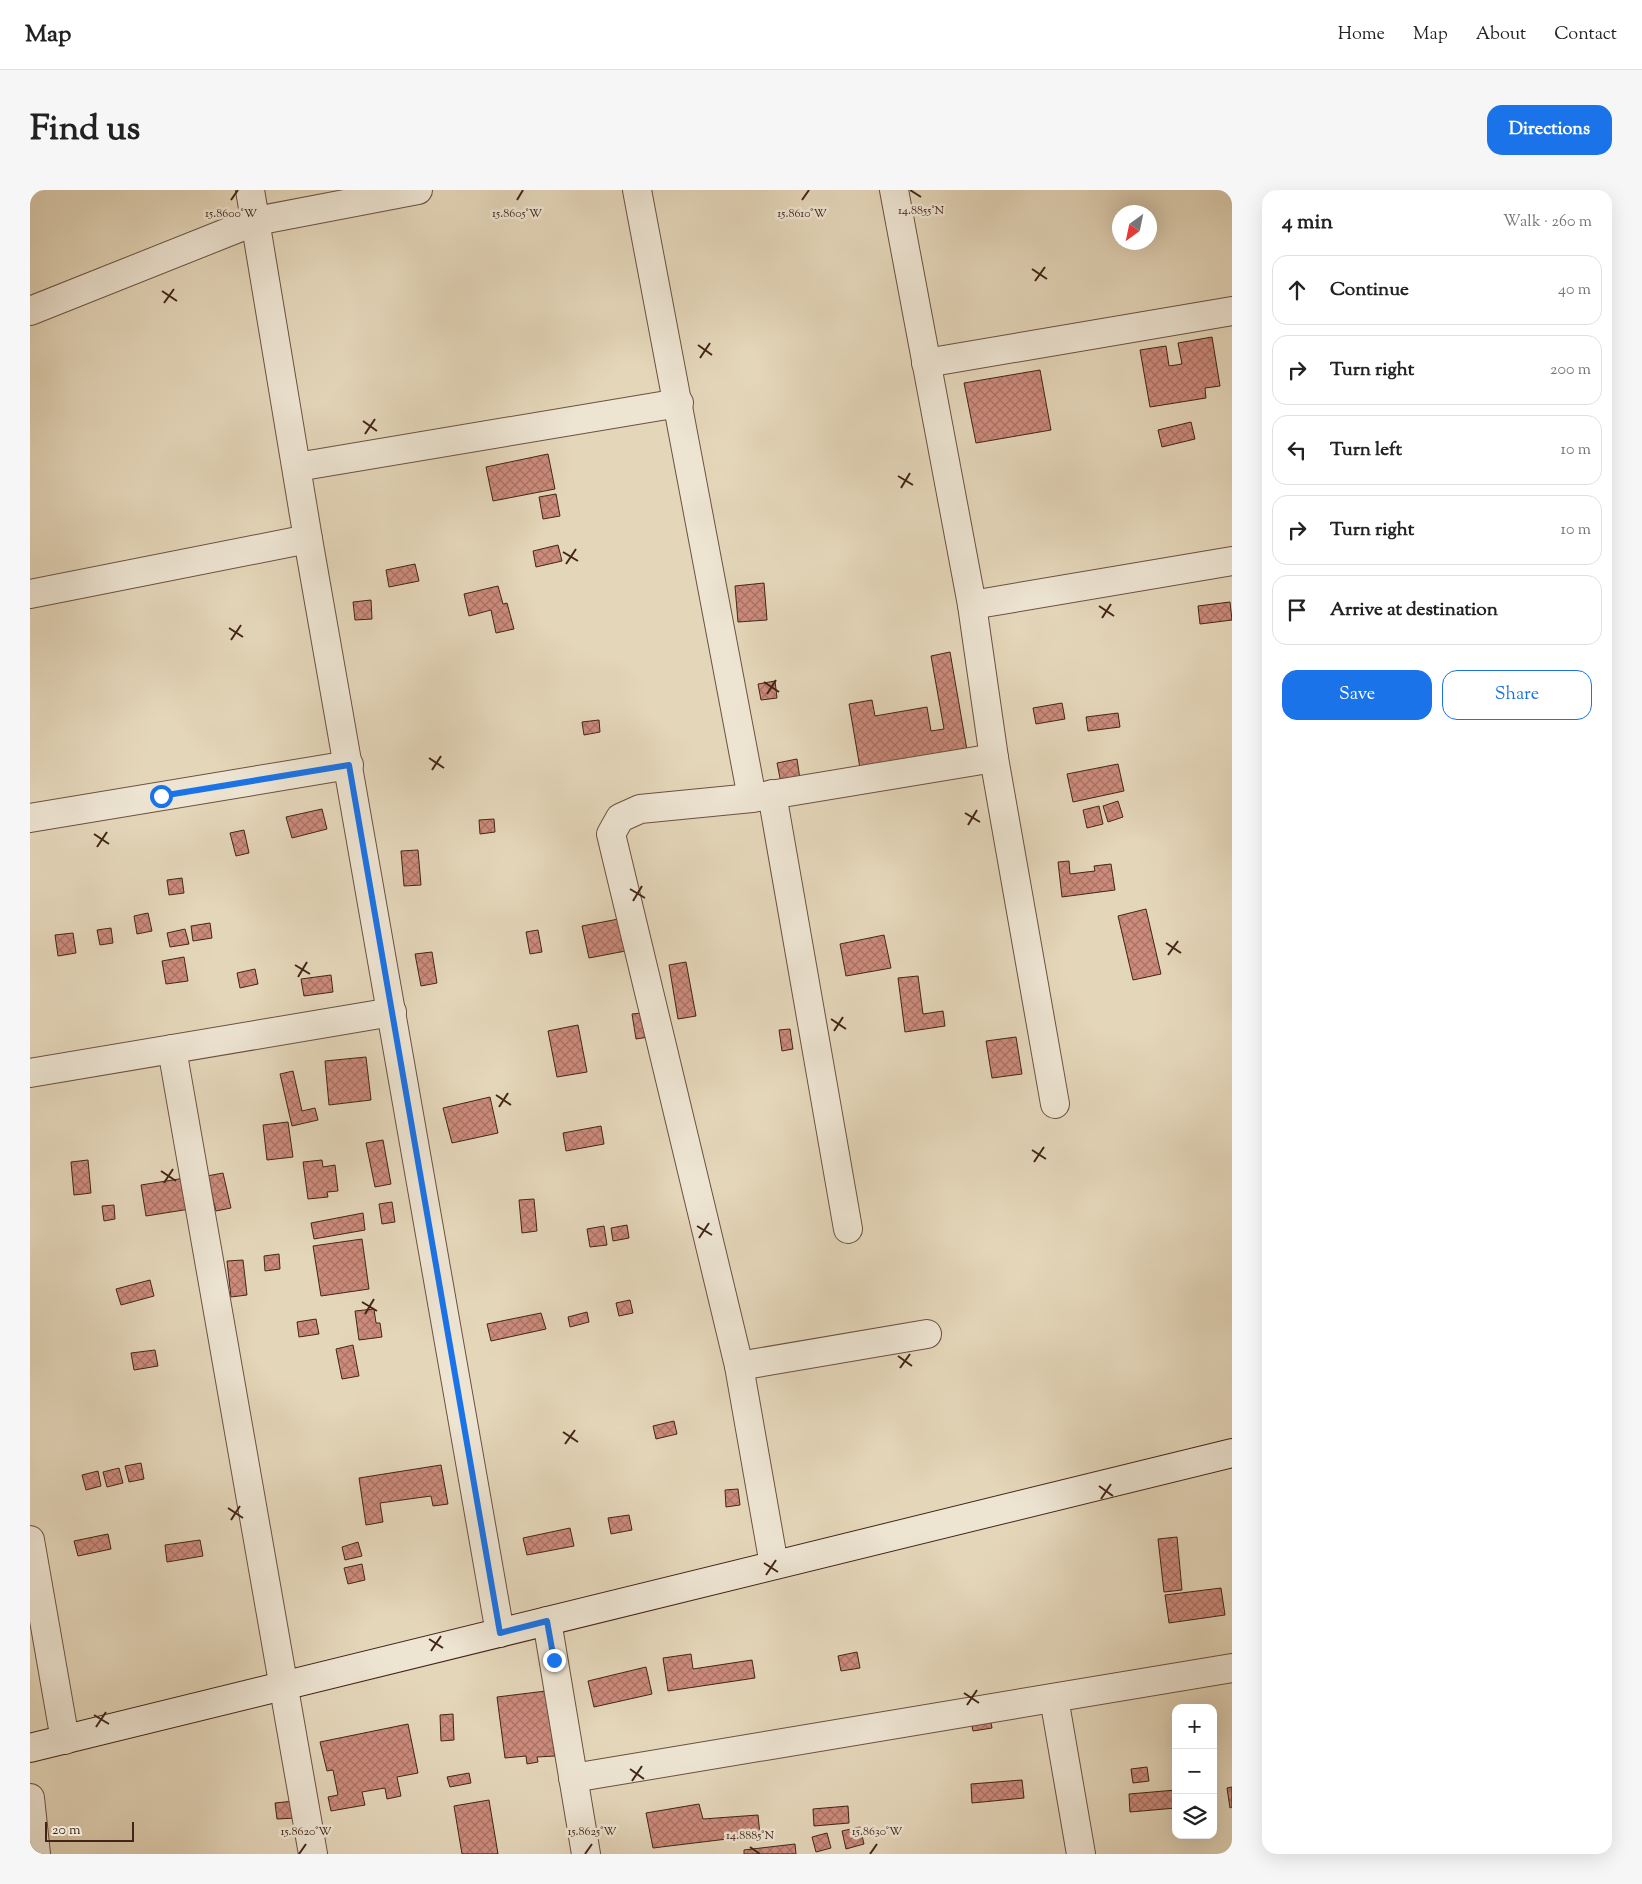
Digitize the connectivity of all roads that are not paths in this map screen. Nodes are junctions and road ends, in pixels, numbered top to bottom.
1 (250, 190) edge
2 (418, 190) edge
3 (637, 190) edge
4 (894, 190) edge
5 (256, 222) junction
6 (1232, 311) edge
7 (30, 312) edge
8 (926, 362) junction
9 (679, 403) junction
10 (297, 467) junction
11 (308, 539) junction
12 (1232, 561) edge
13 (30, 594) edge
14 (972, 605) junction
15 (994, 758) junction
16 (349, 765) junction
17 (762, 796) junction
18 (30, 818) edge
19 (392, 1012) junction
20 (172, 1049) junction
21 (30, 1073) edge
22 (1055, 1104) dead end
23 (848, 1229) dead end
24 (927, 1334) dead end
25 (739, 1366) junction
26 (1232, 1453) edge
27 (30, 1540) edge
28 (774, 1566) junction
29 (547, 1621) junction
30 (500, 1633) junction
31 (1232, 1668) edge
32 (284, 1686) junction
33 (1054, 1698) junction
34 (65, 1740) junction
35 (30, 1748) edge
36 (573, 1778) junction
37 (30, 1798) edge
38 (36, 1854) edge
39 (313, 1854) edge
40 (586, 1854) edge
41 (1081, 1854) edge

1 - 5 street
2 - 5 street
3 - 9 street
4 - 8 street
5 - 7 street
5 - 10 street
6 - 8 street
8 - 14 street
9 - 10 street
9 - 17 street
10 - 11 street
11 - 13 street
11 - 16 street
12 - 14 street
14 - 15 street
15 - 17 street
15 - 22 street
16 - 18 street
16 - 19 street
17 - 23 street
17 - 25 street
19 - 20 street
19 - 30 street
20 - 21 street
20 - 32 street
24 - 25 street
25 - 28 street
26 - 28 street
27 - 34 street
28 - 29 street
29 - 30 street
29 - 36 street
30 - 32 street
31 - 33 street
32 - 34 street
32 - 39 street
33 - 36 street
33 - 41 street
34 - 35 street
36 - 40 street
37 - 38 street

